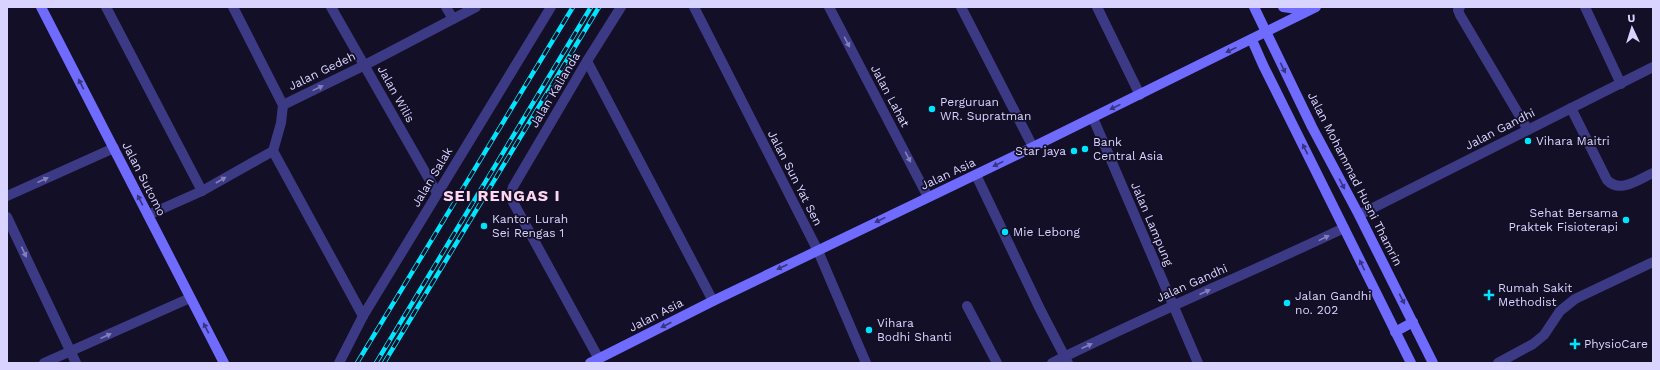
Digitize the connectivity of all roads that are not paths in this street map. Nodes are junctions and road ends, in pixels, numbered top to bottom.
1 (41, 7) edge
2 (106, 7) edge
3 (233, 7) edge
4 (331, 7) edge
5 (446, 7) edge
6 (476, 7) edge
7 (551, 7) edge
8 (621, 7) edge
9 (694, 7) edge
10 (829, 7) edge
11 (961, 7) edge
12 (1097, 7) edge
13 (1254, 7) edge
14 (1283, 7) edge
15 (1460, 7) edge
16 (1585, 7) edge
17 (1315, 8) edge
18 (453, 19) junction
19 (1266, 32) junction
20 (1252, 40) junction
21 (587, 61) junction
22 (365, 65) junction
23 (1653, 67) edge
24 (1621, 84) junction
25 (1140, 95) junction
26 (283, 105) junction
27 (1571, 108) junction
28 (1093, 118) junction
29 (1528, 130) junction
30 (1033, 147) junction
31 (114, 148) junction
32 (273, 151) junction
33 (1653, 173) edge
34 (976, 175) junction
35 (202, 191) junction
36 (437, 194) junction
37 (7, 196) edge
38 (928, 197) junction
39 (148, 215) junction
40 (1359, 215) junction
41 (7, 217) edge
42 (1344, 228) junction
43 (818, 251) junction
44 (1653, 262) edge
45 (190, 298) junction
46 (712, 301) junction
47 (967, 306) dead end
48 (1173, 306) junction
49 (363, 316) junction
50 (1413, 322) junction
51 (1395, 332) junction
52 (70, 352) junction
53 (1066, 360) edge
54 (595, 361) edge
55 (44, 363) edge
56 (76, 363) edge
57 (224, 363) edge
58 (339, 363) edge
59 (866, 363) edge
60 (997, 363) edge
61 (1052, 363) edge
62 (1198, 363) edge
63 (1411, 363) edge
64 (1433, 363) edge
65 (1498, 363) edge

31 -> 1 main road, Jalan Sutomo
2 - 35 street
3 - 26 street
4 - 22 street, Jalan Wilis
5 - 18 street
6 - 18 street, Jalan Gedeh
7 - 36 street, Jalan Salak
8 - 21 street, Jalan Kalianda
9 - 43 street, Jalan Sun Yat Sen
10 -> 38 street, Jalan Lahat
11 - 30 street
12 - 25 street
13 - 19 main road, Jalan Mohammad Husni Thamrin
14 - 17 main road
15 - 29 street
16 - 24 street
17 - 19 main road, Jalan Asia
18 - 22 street, Jalan Gedeh
19 - 20 main road, Jalan Asia
19 -> 40 main road, Jalan Mohammad Husni Thamrin
20 -> 25 main road, Jalan Asia
42 -> 20 main road
21 - 46 street
21 - 54 street, Jalan Kalianda
26 -> 22 street, Jalan Gedeh
22 - 36 street, Jalan Wilis
23 - 24 street, Jalan Gandhi
24 - 27 street, Jalan Gandhi
25 -> 28 main road, Jalan Asia
26 - 32 street, Jalan Gedeh
27 - 29 street, Jalan Gandhi
27 - 33 street
28 - 30 main road, Jalan Asia
28 - 48 street, Jalan Lampung
29 - 40 street, Jalan Gandhi
30 -> 34 main road, Jalan Asia
37 -> 31 street
39 -> 31 main road, Jalan Sutomo
35 -> 32 street
32 - 49 street
34 - 38 main road, Jalan Asia
34 - 53 street
35 - 39 street
36 - 49 street, Jalan Salak
38 -> 43 main road, Jalan Asia
39 - 45 main road, Jalan Sutomo
40 -> 50 main road, Jalan Mohammad Husni Thamrin
41 -> 52 street
48 -> 42 street, Jalan Gandhi
51 -> 42 main road
43 -> 46 main road, Jalan Asia
43 - 59 street, Jalan Sun Yat Sen
44 - 65 street
52 -> 45 street
57 -> 45 main road, Jalan Sutomo
46 -> 54 main road, Jalan Asia
47 - 60 street
53 -> 48 street, Jalan Gandhi
48 - 62 street, Jalan Lampung
49 - 58 street, Jalan Salak
50 - 51 main road
50 - 64 main road, Jalan Mohammad Husni Thamrin
51 - 63 main road
52 - 55 street
52 - 56 street
53 - 61 street, Jalan Gandhi

